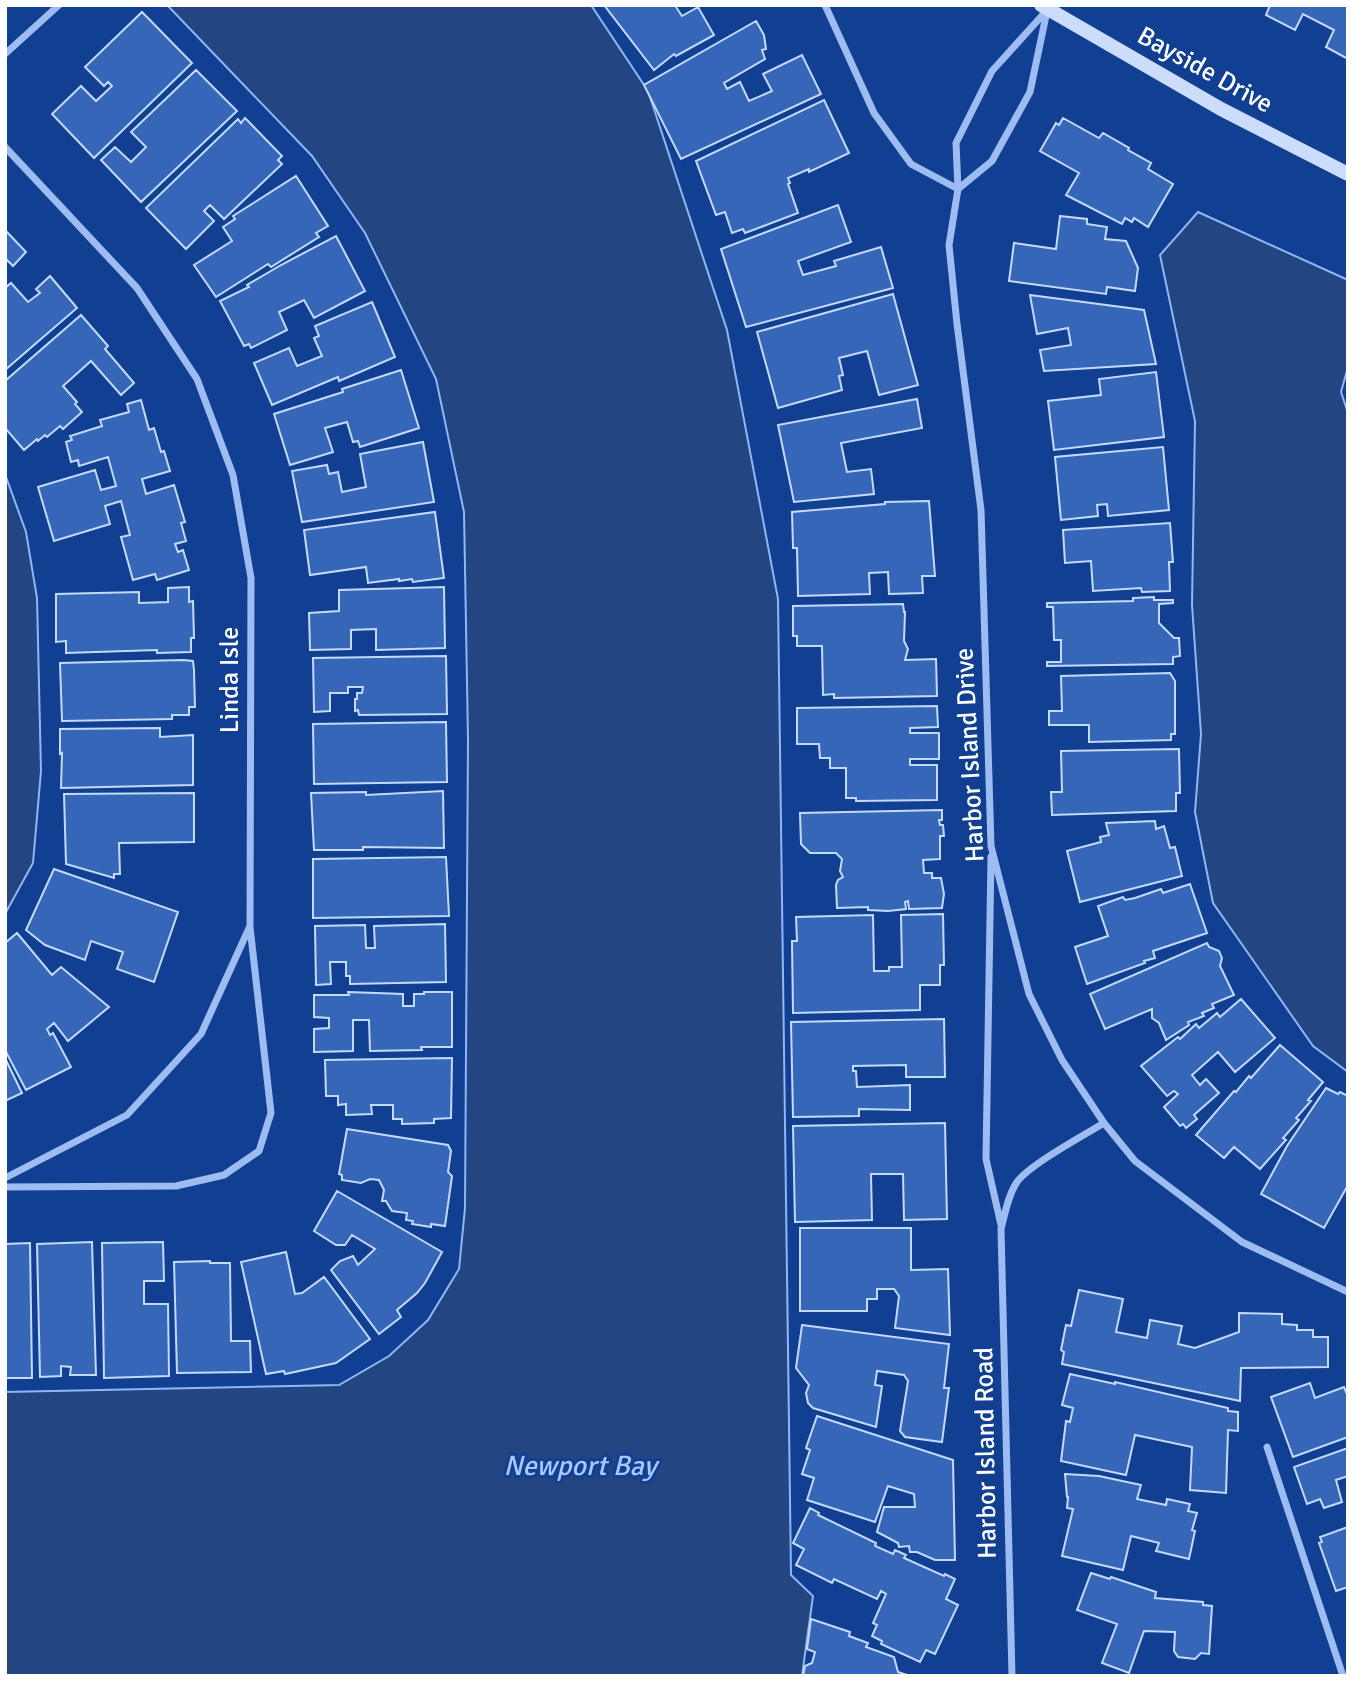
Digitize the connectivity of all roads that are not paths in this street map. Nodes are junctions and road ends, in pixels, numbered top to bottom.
1 (59, 5) edge
2 (825, 5) edge
3 (1046, 7) edge
4 (5, 54) edge
5 (5, 148) edge
6 (1348, 174) edge
7 (958, 189) junction
8 (991, 846) junction
9 (250, 926) junction
10 (1104, 1124) junction
11 (5, 1178) edge
12 (5, 1187) edge
13 (1001, 1229) junction
14 (1348, 1292) edge
15 (1266, 1447) dead end
16 (1012, 1676) edge
17 (1343, 1676) edge

1 - 4 street
2 - 7 street
3 - 6 main road, Bayside Drive
3 - 7 street
3 - 7 street, Harbor Island Drive
5 - 9 street, Linda Isle
7 - 8 street, Harbor Island Drive
8 - 10 street, Harbor Island Drive
8 - 13 street, Harbor Island Road
9 - 11 street, Linda Isle
9 - 12 street
10 - 13 street, Harbor Island Road
10 - 14 street, Harbor Island Drive
13 - 16 street, Harbor Island Road
15 - 17 street

